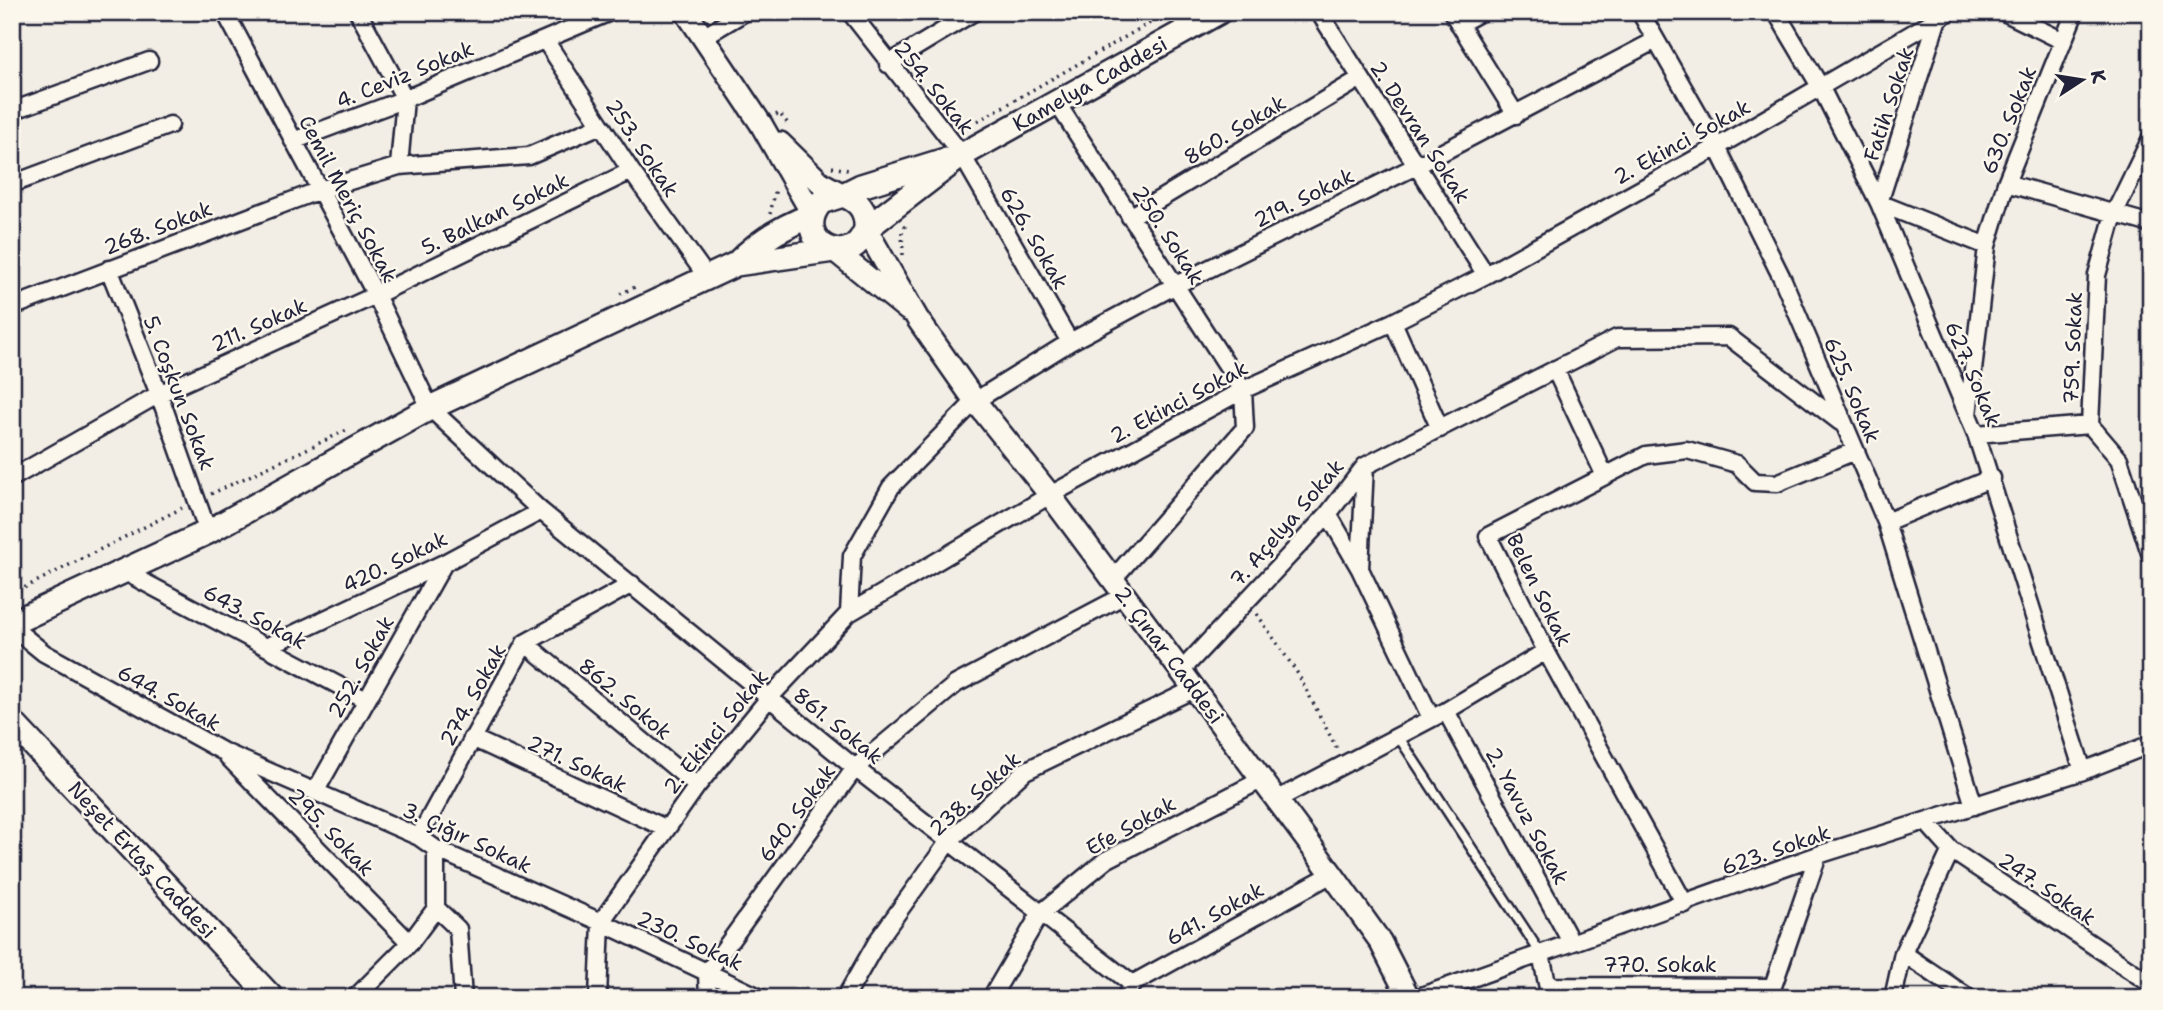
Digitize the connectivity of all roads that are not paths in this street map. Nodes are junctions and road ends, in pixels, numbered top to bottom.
1 (225, 12) edge
2 (358, 12) edge
3 (610, 12) edge
4 (686, 12) edge
5 (745, 12) edge
6 (849, 12) edge
7 (974, 12) edge
8 (1219, 12) edge
9 (1319, 12) edge
10 (1481, 12) edge
11 (1640, 12) edge
12 (1776, 12) edge
13 (2004, 12) edge
14 (2075, 12) edge
15 (1943, 15) edge
16 (1455, 18) edge
17 (1184, 21) edge
18 (703, 37) junction
19 (545, 40) junction
20 (1656, 40) junction
21 (2063, 41) junction
22 (149, 61) dead end
23 (888, 64) junction
24 (1361, 78) junction
25 (1821, 88) junction
26 (405, 100) junction
27 (1057, 103) junction
28 (12, 111) edge
29 (1516, 115) junction
30 (761, 124) junction
31 (170, 125) dead end
32 (601, 125) junction
33 (2151, 138) edge
34 (293, 141) junction
35 (1717, 147) junction
36 (962, 155) junction
37 (1418, 165) junction
38 (399, 166) junction
39 (631, 172) junction
40 (2006, 183) junction
41 (12, 184) edge
42 (320, 190) junction
43 (843, 195) junction
44 (1879, 203) junction
45 (2114, 214) junction
46 (813, 215) junction
47 (1130, 217) junction
48 (2151, 224) edge
49 (866, 229) junction
50 (1987, 246) junction
51 (834, 250) junction
52 (736, 264) junction
53 (109, 269) junction
54 (1486, 275) junction
55 (707, 277) junction
56 (1175, 285) junction
57 (376, 295) junction
58 (12, 307) edge
59 (917, 318) junction
60 (1393, 322) junction
61 (1070, 342) junction
62 (1555, 369) junction
63 (1243, 390) junction
64 (159, 394) junction
65 (975, 401) junction
66 (430, 408) junction
67 (1968, 417) junction
68 (1842, 423) junction
69 (2090, 425) junction
70 (1440, 429) junction
71 (1976, 434) junction
72 (1855, 451) junction
73 (1366, 466) junction
74 (1605, 476) junction
75 (12, 478) edge
76 (1992, 478) junction
77 (1050, 495) junction
78 (541, 511) junction
79 (1328, 514) junction
80 (1886, 522) junction
81 (208, 531) junction
82 (2151, 555) edge
83 (444, 563) junction
84 (1360, 569) junction
85 (125, 572) junction
86 (632, 584) junction
87 (1119, 587) junction
88 (849, 613) junction
89 (12, 625) edge
90 (525, 643) junction
91 (266, 647) junction
92 (1546, 651) junction
93 (1181, 671) junction
94 (1194, 689) junction
95 (769, 698) junction
96 (366, 700) junction
97 (1439, 714) junction
98 (12, 722) edge
99 (1398, 736) junction
100 (472, 738) junction
101 (2151, 744) edge
102 (222, 751) junction
103 (855, 768) junction
104 (2083, 771) junction
105 (1262, 780) junction
106 (697, 786) junction
107 (315, 792) junction
108 (1276, 800) junction
109 (1974, 806) junction
110 (1926, 822) junction
111 (664, 828) junction
112 (419, 837) junction
113 (948, 841) junction
114 (436, 849) junction
115 (1951, 850) junction
116 (1818, 856) junction
117 (1332, 874) junction
118 (1685, 904) junction
119 (436, 908) junction
120 (1040, 914) junction
121 (601, 922) junction
122 (1571, 942) junction
123 (410, 943) junction
124 (1903, 953) junction
125 (1541, 954) junction
126 (708, 973) junction
127 (2151, 984) edge
128 (1129, 991) edge
129 (1550, 992) edge
130 (1770, 992) edge
131 (272, 998) edge
132 (355, 998) edge
133 (463, 998) edge
134 (598, 998) edge
135 (708, 998) edge
136 (761, 998) edge
137 (845, 998) edge
138 (991, 998) edge
139 (1409, 998) edge
140 (1416, 998) edge
141 (1893, 998) edge
142 (1969, 998) edge

1 - 34 street, Cemil Meriç Sokak
2 - 26 street
3 - 19 street, 4. Ceviz Sokak
4 - 18 street
5 - 18 street
6 - 23 street, 254. Sokak
7 - 23 street
8 - 17 main road, Kamelya Caddesi
9 - 24 street, 2. Devran Sokak
10 - 16 street
11 - 20 street, 625. Sokak
12 - 25 street, 627. Sokak
13 - 21 street
14 - 21 street, 630. Sokak
15 - 25 street, 2. Ekinci Sokak
15 - 44 street, Fatih Sokak
16 - 29 street
17 - 27 main road, Kamelya Caddesi
18 - 30 street
19 - 26 street, 4. Ceviz Sokak
19 - 32 street, 253. Sokak
20 - 29 street, 219. Sokak
20 - 35 street, 625. Sokak
21 - 40 street, 630. Sokak
22 - 28 street
23 - 36 street, 254. Sokak
24 - 37 street, 2. Devran Sokak
24 - 47 street, 860. Sokak
25 - 35 street, 2. Ekinci Sokak
25 - 44 street, 627. Sokak
26 - 34 street, 4. Ceviz Sokak
26 - 38 street
27 - 36 main road, Kamelya Caddesi
27 - 47 street, 250. Sokak
29 - 37 street, 219. Sokak
30 - 43 street
30 - 46 street
31 - 41 street
32 - 38 street, 268. Sokak
32 - 39 street, 253. Sokak
33 - 45 street, 759. Sokak
34 - 42 street, Cemil Meriç Sokak
35 - 54 street, 2. Ekinci Sokak
35 - 68 street, 625. Sokak
36 - 43 main road
36 - 49 main road
36 - 61 street, 626. Sokak
37 - 54 street, 2. Devran Sokak
37 - 56 street, 219. Sokak
38 - 42 street, 268. Sokak
39 - 55 street, 253. Sokak
39 - 57 street, 5. Balkan Sokak
40 - 45 street
40 - 50 street, 630. Sokak
42 - 53 street, 268. Sokak
42 - 57 street, Cemil Meriç Sokak
43 - 46 main road
43 - 49 main road
44 - 50 street
44 - 67 street, 627. Sokak
45 - 48 street
45 - 69 street, 759. Sokak
46 - 51 main road
46 - 52 main road
47 - 56 street, 250. Sokak
49 - 51 main road
49 - 59 street
50 - 67 street, 630. Sokak
51 - 52 main road
51 - 59 street
52 - 55 main road
53 - 58 street, 268. Sokak
53 - 64 street, 5. Coşkun Sokak
54 - 60 street, 2. Ekinci Sokak
55 - 66 main road
56 - 61 street, 219. Sokak
56 - 63 street, 250. Sokak
57 - 64 street, 211. Sokak
57 - 66 street, Cemil Meriç Sokak
59 - 65 street, 2. Çınar Caddesi
60 - 63 street, 2. Ekinci Sokak
60 - 70 street
61 - 65 street, 219. Sokak
62 - 68 street, 7. Açelya Sokak
62 - 70 street, 7. Açelya Sokak
62 - 74 street
63 - 77 street, 2. Ekinci Sokak
63 - 87 street
64 - 75 street, 211. Sokak
64 - 81 street, 5. Coşkun Sokak
65 - 77 street, 2. Çınar Caddesi
65 - 88 street, 219. Sokak
66 - 78 street, 861. Sokak
66 - 81 main road
67 - 71 street, 627. Sokak
68 - 72 street, 625. Sokak
69 - 71 street
69 - 82 street, 759. Sokak
70 - 73 street, 7. Açelya Sokak
71 - 76 street, 627. Sokak
72 - 74 street, Belen Sokak
72 - 80 street, 625. Sokak
73 - 79 street, 7. Açelya Sokak
73 - 84 street, 2. Yavuz Sokak
74 - 92 street, Belen Sokak
76 - 80 street
76 - 104 street, 627. Sokak
77 - 87 street, 2. Çınar Caddesi
77 - 88 street, 2. Ekinci Sokak
78 - 83 street, 420. Sokak
78 - 86 street, 861. Sokak
79 - 84 street, 2. Yavuz Sokak
79 - 93 street, 7. Açelya Sokak
80 - 109 street, 625. Sokak
81 - 85 main road
83 - 91 street, 420. Sokak
83 - 96 street, 252. Sokak
84 - 97 street, 2. Yavuz Sokak
85 - 89 main road
85 - 91 street, 643. Sokak
86 - 90 street, 274. Sokak
86 - 95 street, 861. Sokak
87 - 93 street, 2. Çınar Caddesi
87 - 103 street, 640. Sokak
88 - 95 street, 2. Ekinci Sokak
89 - 102 street, 644. Sokak
90 - 100 street, 274. Sokak
90 - 106 street, 862. Sokok
91 - 96 street, 643. Sokak
92 - 97 street
92 - 118 street, Belen Sokak
93 - 94 street, 2. Çınar Caddesi
94 - 105 street, 2. Çınar Caddesi
94 - 113 street, 238. Sokak
95 - 103 street, 861. Sokak
95 - 106 street, 2. Ekinci Sokak
96 - 107 street, 252. Sokak
97 - 99 street
97 - 122 street, 2. Yavuz Sokak
98 - 131 main road, Neşet Ertaş Caddesi
99 - 108 street
99 - 125 lane
100 - 111 street, 271. Sokak
100 - 112 street, 274. Sokak
101 - 104 street, 623. Sokak
102 - 107 street, 644. Sokak
102 - 123 street, 295. Sokak
103 - 113 street, 861. Sokak
103 - 126 street, 640. Sokak
104 - 109 street, 623. Sokak
105 - 108 street, 2. Çınar Caddesi
105 - 120 street, Efe Sokak
106 - 111 street, 2. Ekinci Sokak
107 - 112 street, 3. Çığır Sokak
108 - 117 street, 2. Çınar Caddesi
109 - 110 street, 623. Sokak
110 - 115 street, 247. Sokak
110 - 116 street, 623. Sokak
111 - 121 street, 2. Ekinci Sokak
112 - 114 street, 3. Çığır Sokak
113 - 120 street, 861. Sokak
113 - 137 street, 238. Sokak
114 - 119 street
114 - 121 street, 3. Çığır Sokak
115 - 124 street
115 - 127 street, 247. Sokak
116 - 118 street, 623. Sokak
116 - 130 street
117 - 128 street, 641. Sokak
117 - 139 street, 2. Çınar Caddesi
118 - 122 street, 623. Sokak
119 - 123 street
119 - 133 street
120 - 128 street, 861. Sokak
120 - 138 street, Efe Sokak
121 - 126 street, 230. Sokak
121 - 134 street
122 - 125 street, 623. Sokak
123 - 132 street
124 - 141 street
124 - 142 street
125 - 129 street
125 - 140 street, 623. Sokak
126 - 135 street
126 - 136 street, 230. Sokak
129 - 130 street, 770. Sokak

